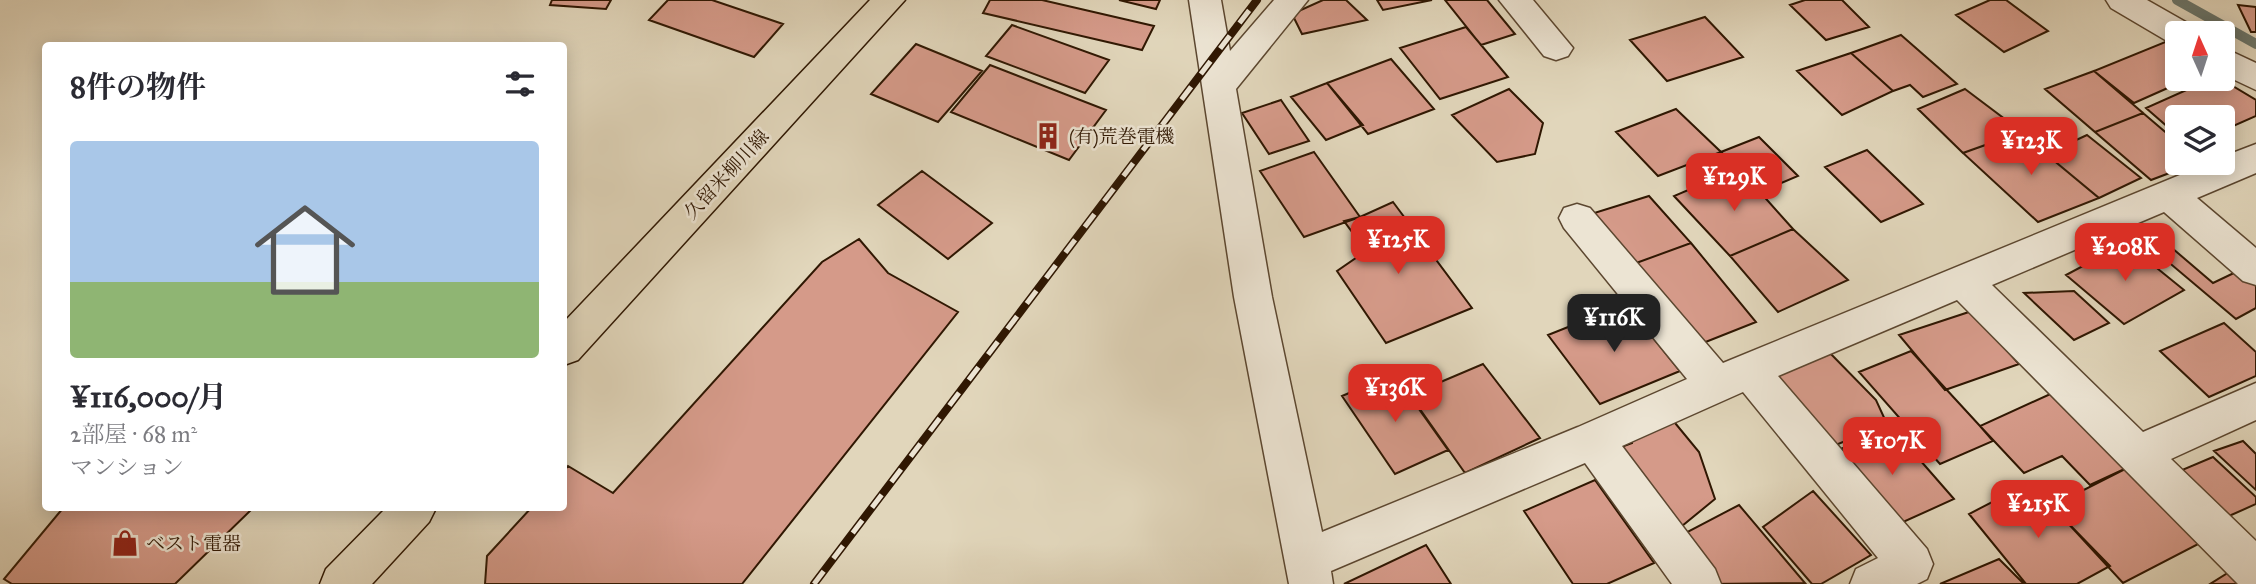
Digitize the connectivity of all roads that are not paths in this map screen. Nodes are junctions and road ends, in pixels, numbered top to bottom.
1 (889, 0) edge
2 (1205, 0) edge
3 (1292, 0) edge
4 (1515, 0) edge
5 (2122, 0) edge
6 (2165, 25) edge
7 (1556, 48) dead end
8 (2235, 66) edge
9 (2256, 78) edge
10 (1218, 88) junction
11 (2256, 158) edge
12 (2169, 195) junction
13 (1577, 218) dead end
14 (2256, 270) edge
15 (1964, 282) junction
16 (567, 345) edge
17 (1733, 377) junction
18 (2256, 401) edge
19 (1593, 440) junction
20 (2137, 454) junction
21 (411, 511) edge
22 (2256, 571) edge
23 (1308, 572) edge
24 (342, 584) edge
25 (1699, 584) edge
26 (1872, 584) edge

1 - 16 main road, 久留米柳川線
2 - 10 street
3 - 10 street
4 - 7 street
5 - 6 street
8 - 9 street
10 - 23 street
11 - 12 street
12 - 14 street
12 - 15 street
13 - 17 street
15 - 17 street
15 - 20 street
17 - 19 street
17 - 26 street
18 - 20 street
19 - 23 street
19 - 25 street
20 - 22 street
21 - 24 main road

